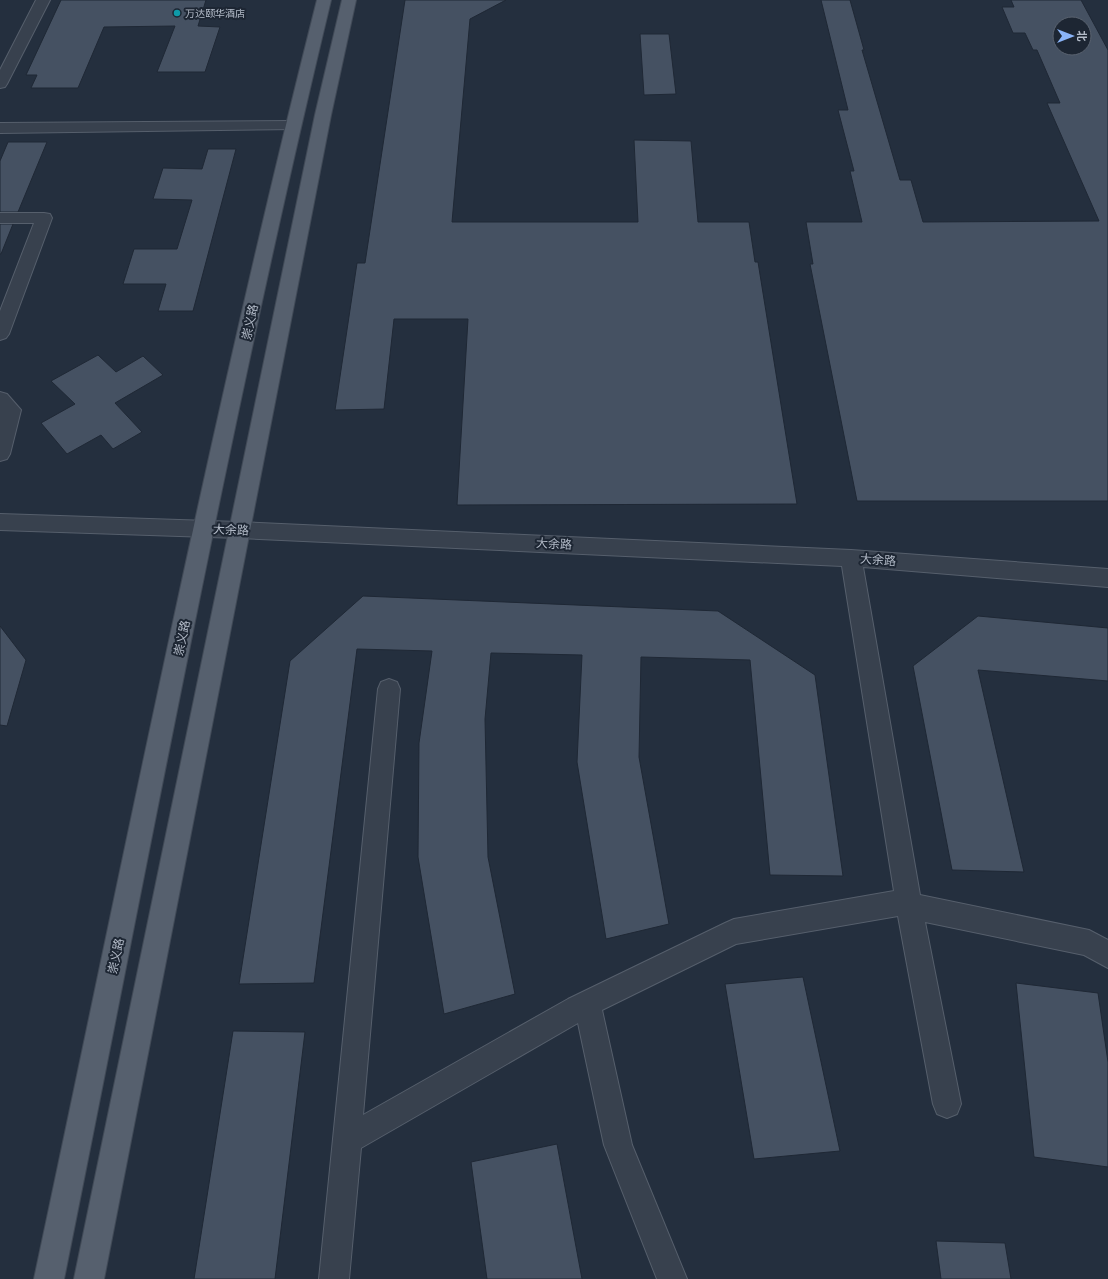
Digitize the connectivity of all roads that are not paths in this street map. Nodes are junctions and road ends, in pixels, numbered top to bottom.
1 (43, 0) edge
2 (324, 0) edge
3 (349, 0) edge
4 (0, 84) edge
5 (293, 126) junction
6 (0, 128) edge
7 (0, 218) edge
8 (5, 310) edge
9 (0, 334) edge
10 (0, 399) edge
11 (0, 454) edge
12 (0, 522) edge
13 (204, 529) junction
14 (239, 530) junction
15 (851, 558) junction
16 (1108, 578) edge
17 (389, 690) dead end
18 (909, 906) junction
19 (1108, 955) edge
20 (587, 1003) junction
21 (946, 1104) dead end
22 (347, 1140) junction
23 (49, 1279) edge
24 (89, 1279) edge
25 (334, 1279) edge
26 (672, 1279) edge

1 - 4 street
2 - 5 main road, 崇义路
3 - 14 main road
5 - 6 street
5 - 13 main road, 崇义路
7 - 8 street
8 - 9 street
10 - 11 street
12 - 13 street, 大余路
13 - 14 street, 大余路
13 - 23 main road, 崇义路
14 - 15 street, 大余路
14 - 24 main road
15 - 16 street, 大余路
15 - 18 street
17 - 22 street
18 - 19 street
18 - 20 street
18 - 21 street
20 - 22 street
20 - 26 street
22 - 25 street

